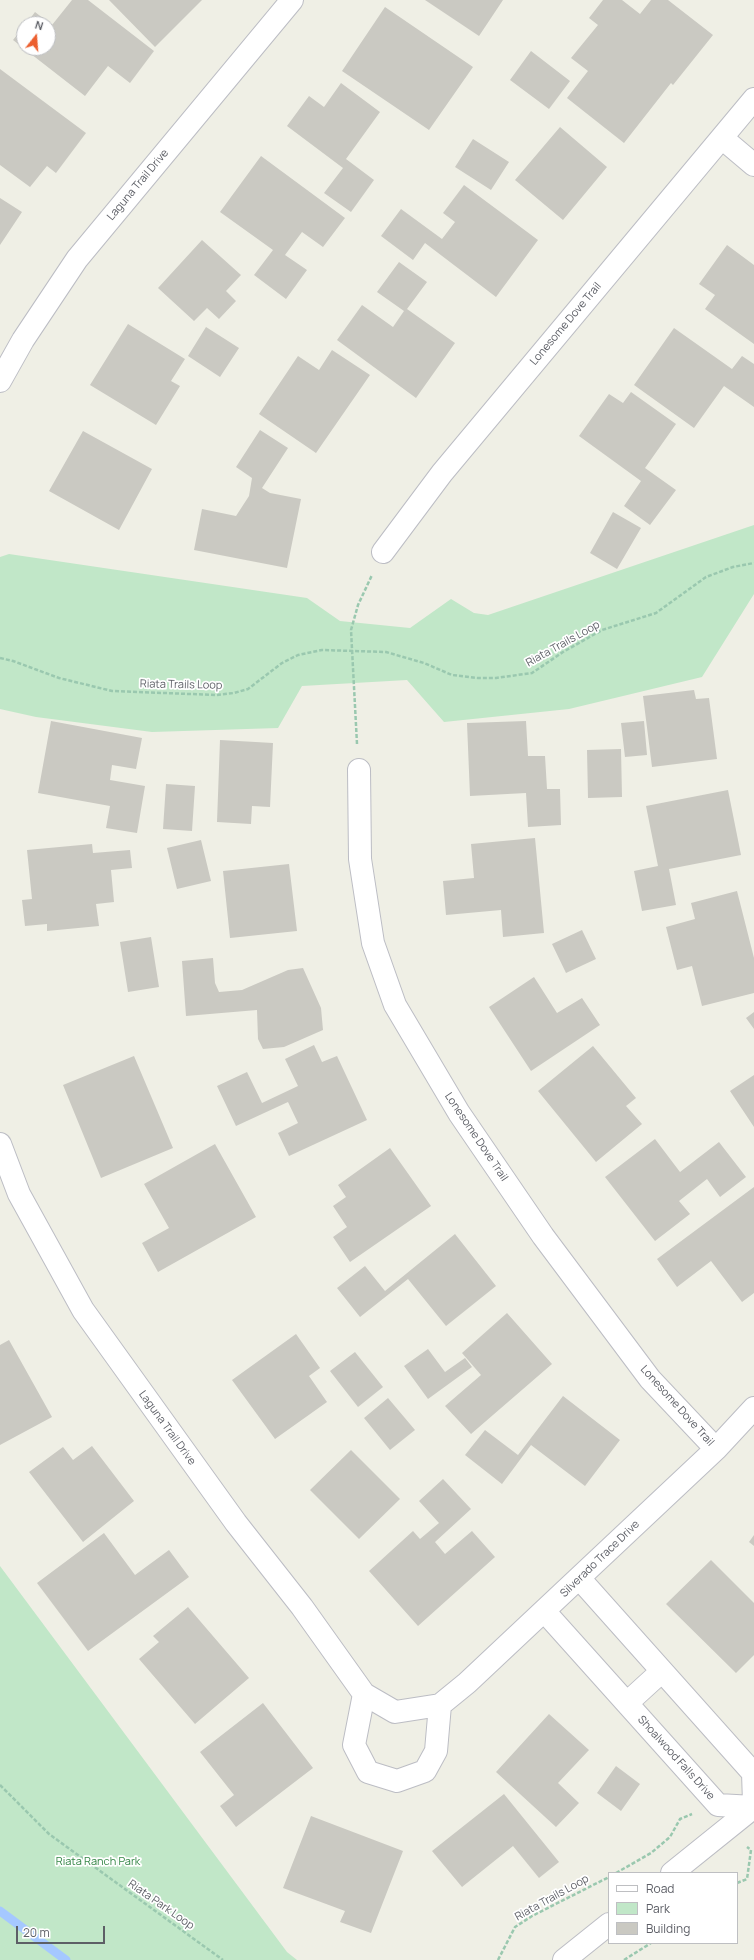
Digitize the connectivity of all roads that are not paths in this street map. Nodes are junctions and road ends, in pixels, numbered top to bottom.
1 (292, 0) edge
2 (754, 99) edge
3 (722, 138) junction
4 (754, 165) edge
5 (0, 381) edge
6 (383, 552) road end
7 (360, 770) road end
8 (0, 1144) edge
9 (754, 1408) edge
10 (716, 1449) junction
11 (579, 1578) junction
12 (545, 1612) junction
13 (661, 1672) junction
14 (364, 1694) junction
15 (627, 1703) junction
16 (440, 1705) junction
17 (754, 1802) edge
18 (754, 1807) edge
19 (673, 1872) edge
20 (608, 1925) edge
21 (564, 1960) edge

1 - 5 street, Laguna Trail Drive
2 - 3 street, Lonesome Dove Trail
3 - 4 street
3 - 6 street, Lonesome Dove Trail
7 - 10 street, Lonesome Dove Trail
8 - 14 street, Laguna Trail Drive
9 - 10 street, Silverado Trace Drive
10 - 11 street, Silverado Trace Drive
11 - 12 street, Silverado Trace Drive
11 - 13 street
12 - 15 street, Shoalwood Falls Drive
12 - 16 street, Silverado Trace Drive
13 - 15 street
13 - 17 street
14 - 16 street, Laguna Trail Drive
14 - 16 street
15 - 18 street, Shoalwood Falls Drive
18 - 19 street
20 - 21 street

